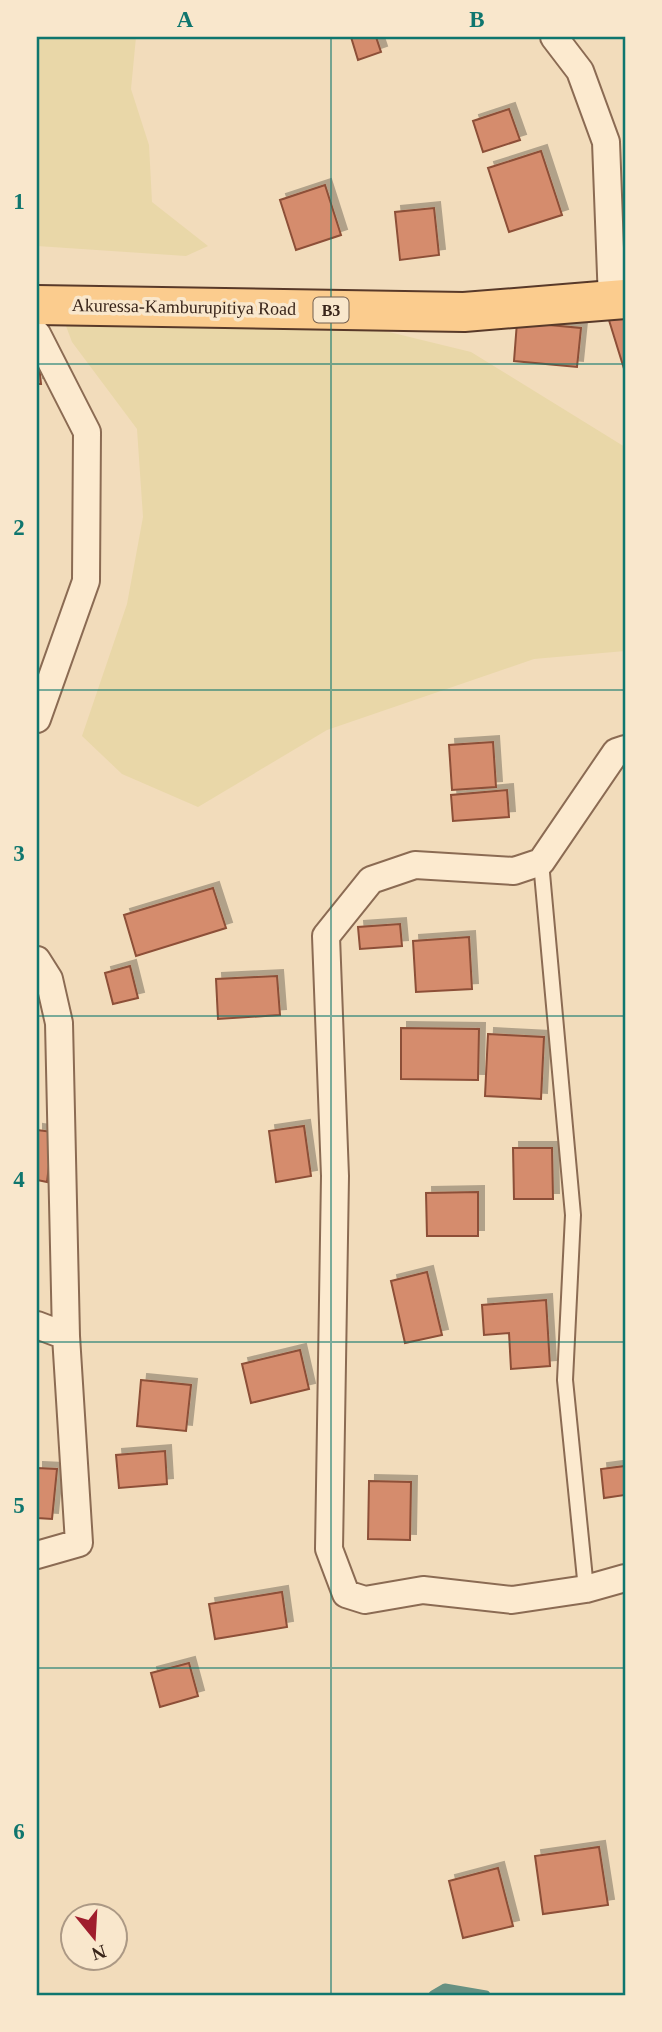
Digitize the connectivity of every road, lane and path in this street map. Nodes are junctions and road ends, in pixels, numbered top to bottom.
1 (554, 37) edge
2 (619, 300) edge
3 (37, 304) edge
4 (37, 334) edge
5 (37, 719) edge
6 (625, 749) edge
7 (541, 862) junction
8 (37, 960) edge
9 (37, 1325) edge
10 (66, 1336) junction
11 (37, 1555) edge
12 (625, 1578) edge
13 (586, 1589) junction

1 - 2 street
2 - 3 main road, Akuressa-Kamburupitiya Road / B3
4 - 5 street
6 - 7 street
7 - 13 lane
7 - 13 street
8 - 10 street
9 - 10 street
10 - 11 street
12 - 13 street

